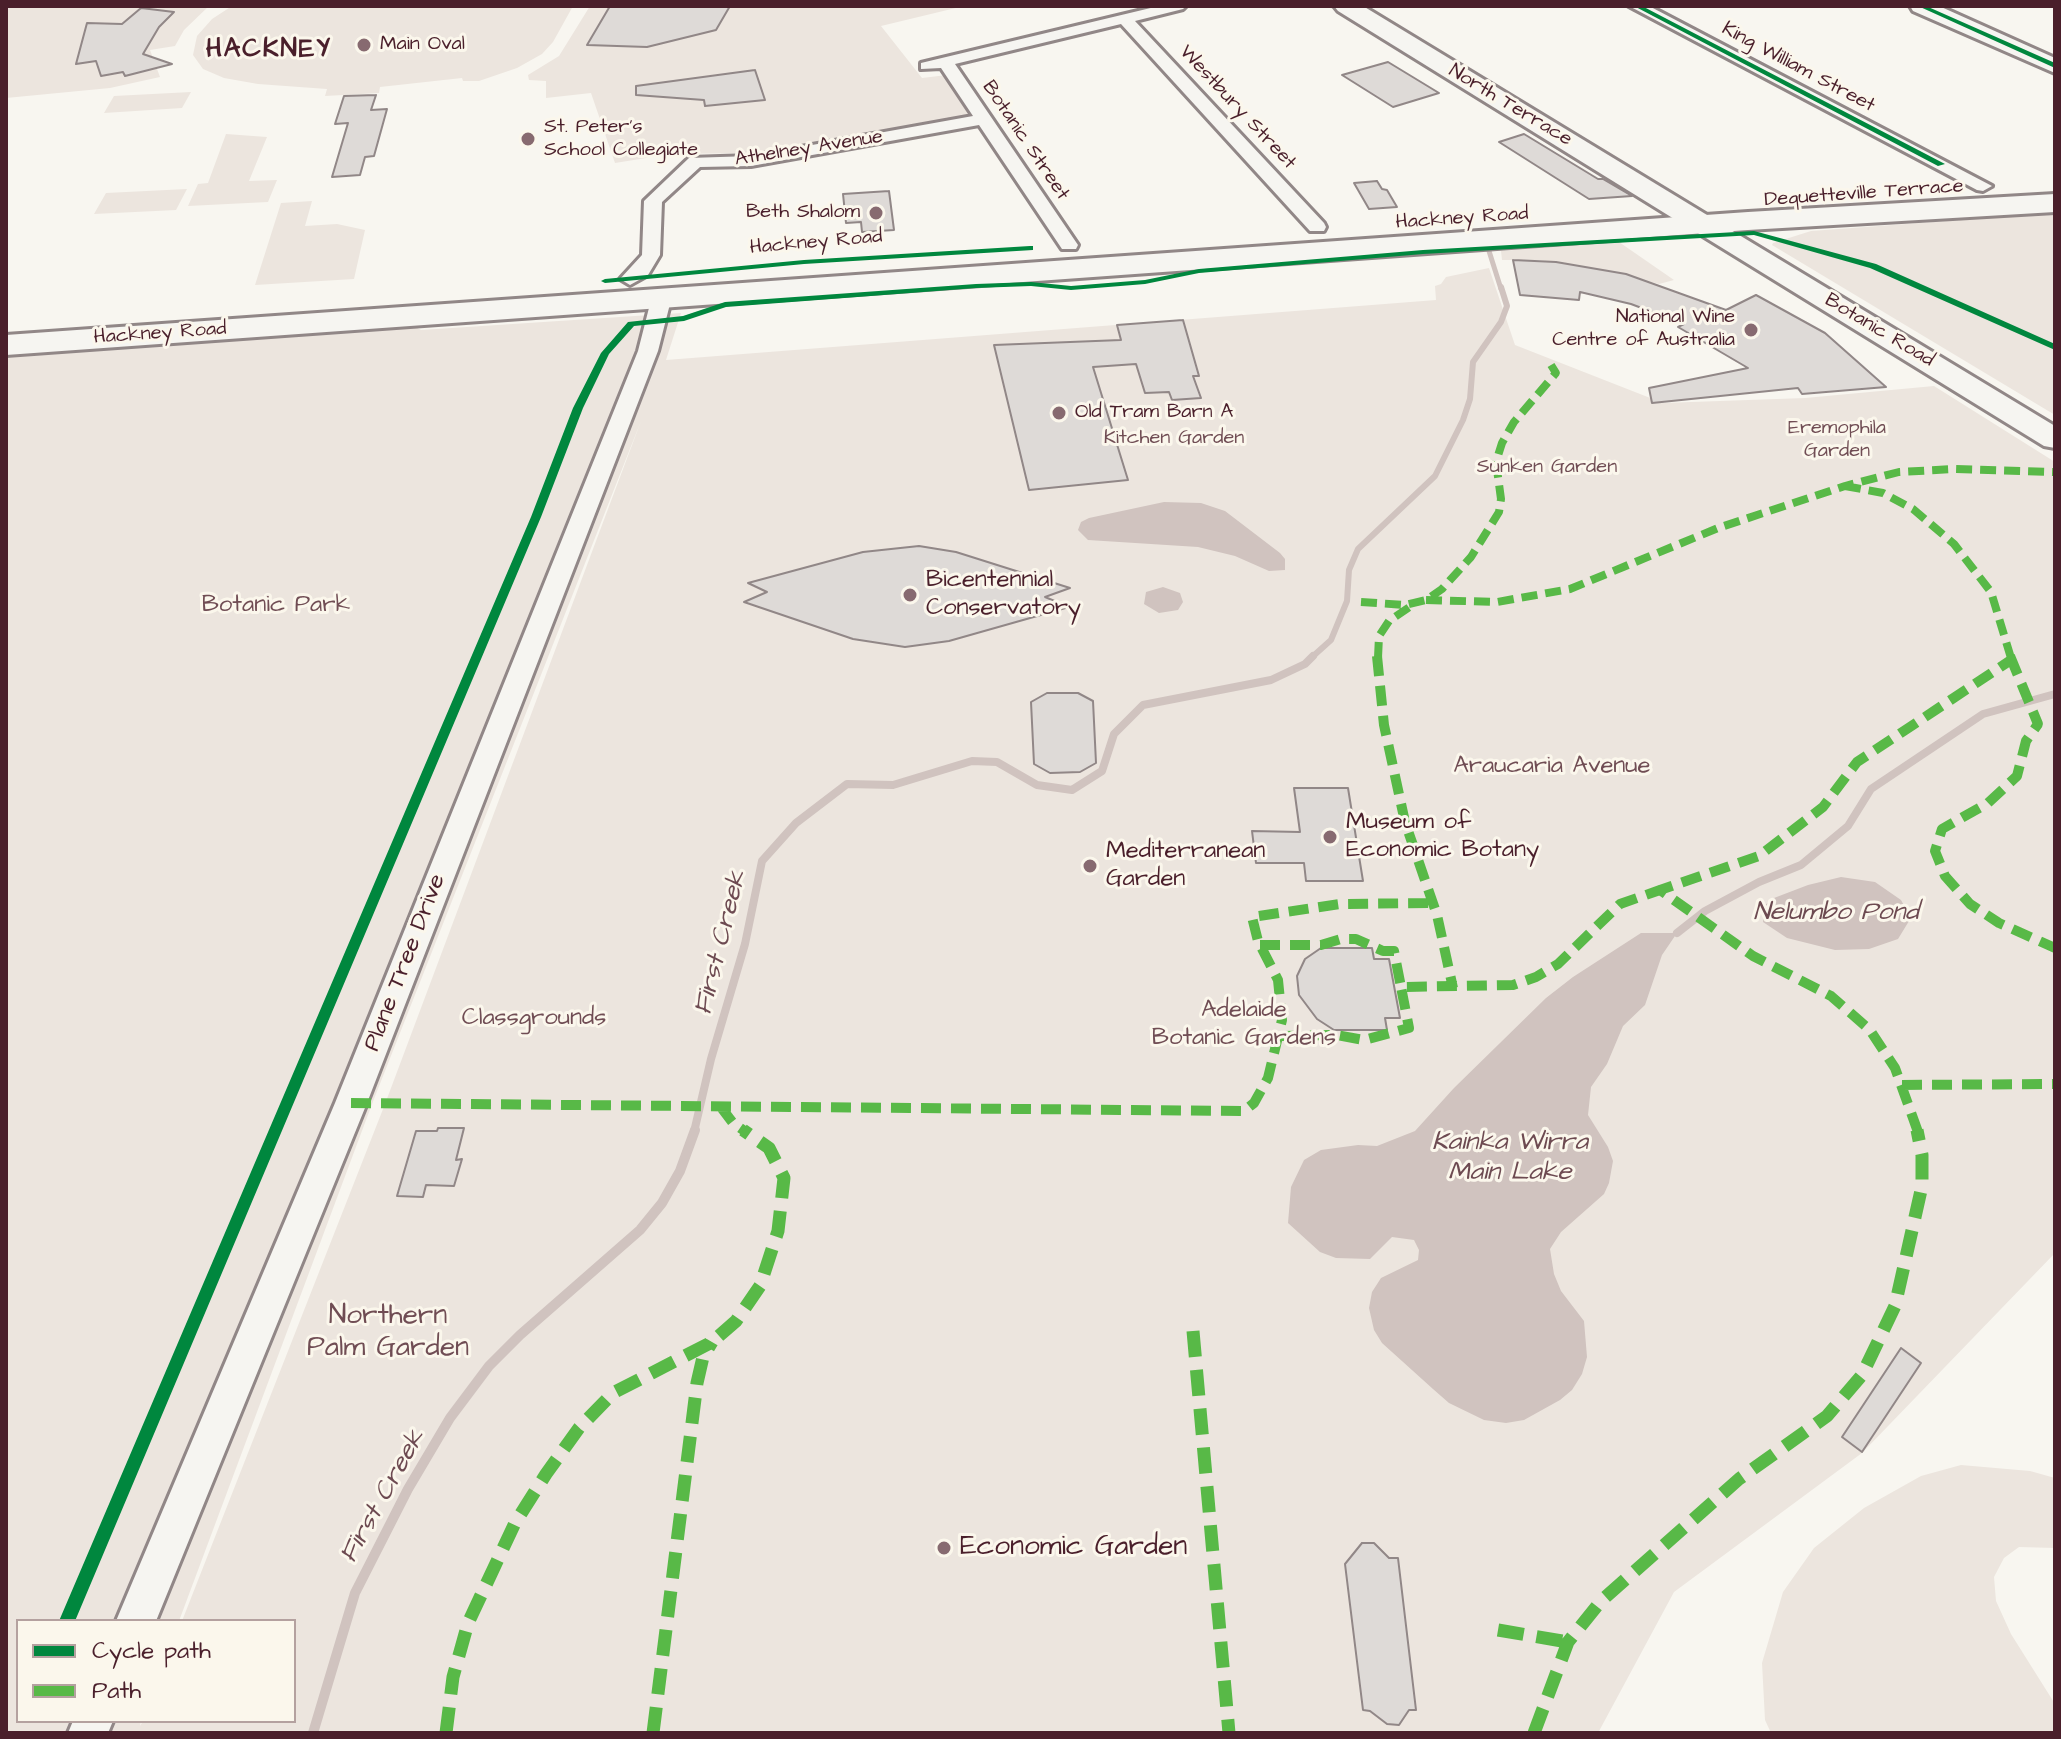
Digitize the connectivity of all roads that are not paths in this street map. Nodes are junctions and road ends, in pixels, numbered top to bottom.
1 (1178, 6) edge
2 (1346, 6) edge
3 (1637, 6) edge
4 (1921, 6) edge
5 (1125, 19) junction
6 (945, 62) junction
7 (927, 66) dead end
8 (2055, 66) edge
9 (985, 119) junction
10 (2055, 182) edge
11 (1994, 196) junction
12 (2055, 203) edge
13 (1673, 206) junction
14 (1817, 216) junction
15 (1702, 224) junction
16 (1362, 225) junction
17 (1317, 227) junction
18 (1409, 244) junction
19 (1069, 245) junction
20 (1749, 252) junction
21 (660, 277) junction
22 (370, 298) junction
23 (6, 322) edge
24 (6, 345) edge
25 (2055, 439) edge
26 (137, 1619) edge

1 - 5 street
2 - 13 main road, North Terrace
3 - 11 street, King William Street
4 - 8 main road
5 - 6 street
5 - 17 street, Westbury Street
6 - 7 street
6 - 9 street, Botanic Street
9 - 19 street, Botanic Street
9 - 21 street, Athelney Avenue
10 - 11 main road, Dequetteville Terrace
11 - 12 main road, Dequetteville Terrace
11 - 13 main road, Dequetteville Terrace
11 - 14 main road, Dequetteville Terrace
13 - 15 main road, North Terrace
13 - 16 main road, Hackney Road
14 - 15 main road, Dequetteville Terrace
14 - 20 main road
15 - 18 main road, Hackney Road
15 - 20 main road, Botanic Road
16 - 17 main road, Hackney Road
16 - 18 main road
17 - 19 main road, Hackney Road
18 - 21 main road, Hackney Road
19 - 21 main road, Hackney Road
20 - 25 main road, Botanic Road
21 - 22 main road, Hackney Road
21 - 22 main road
21 - 24 main road, Hackney Road
21 - 26 street, Plane Tree Drive
22 - 23 main road, Hackney Road

